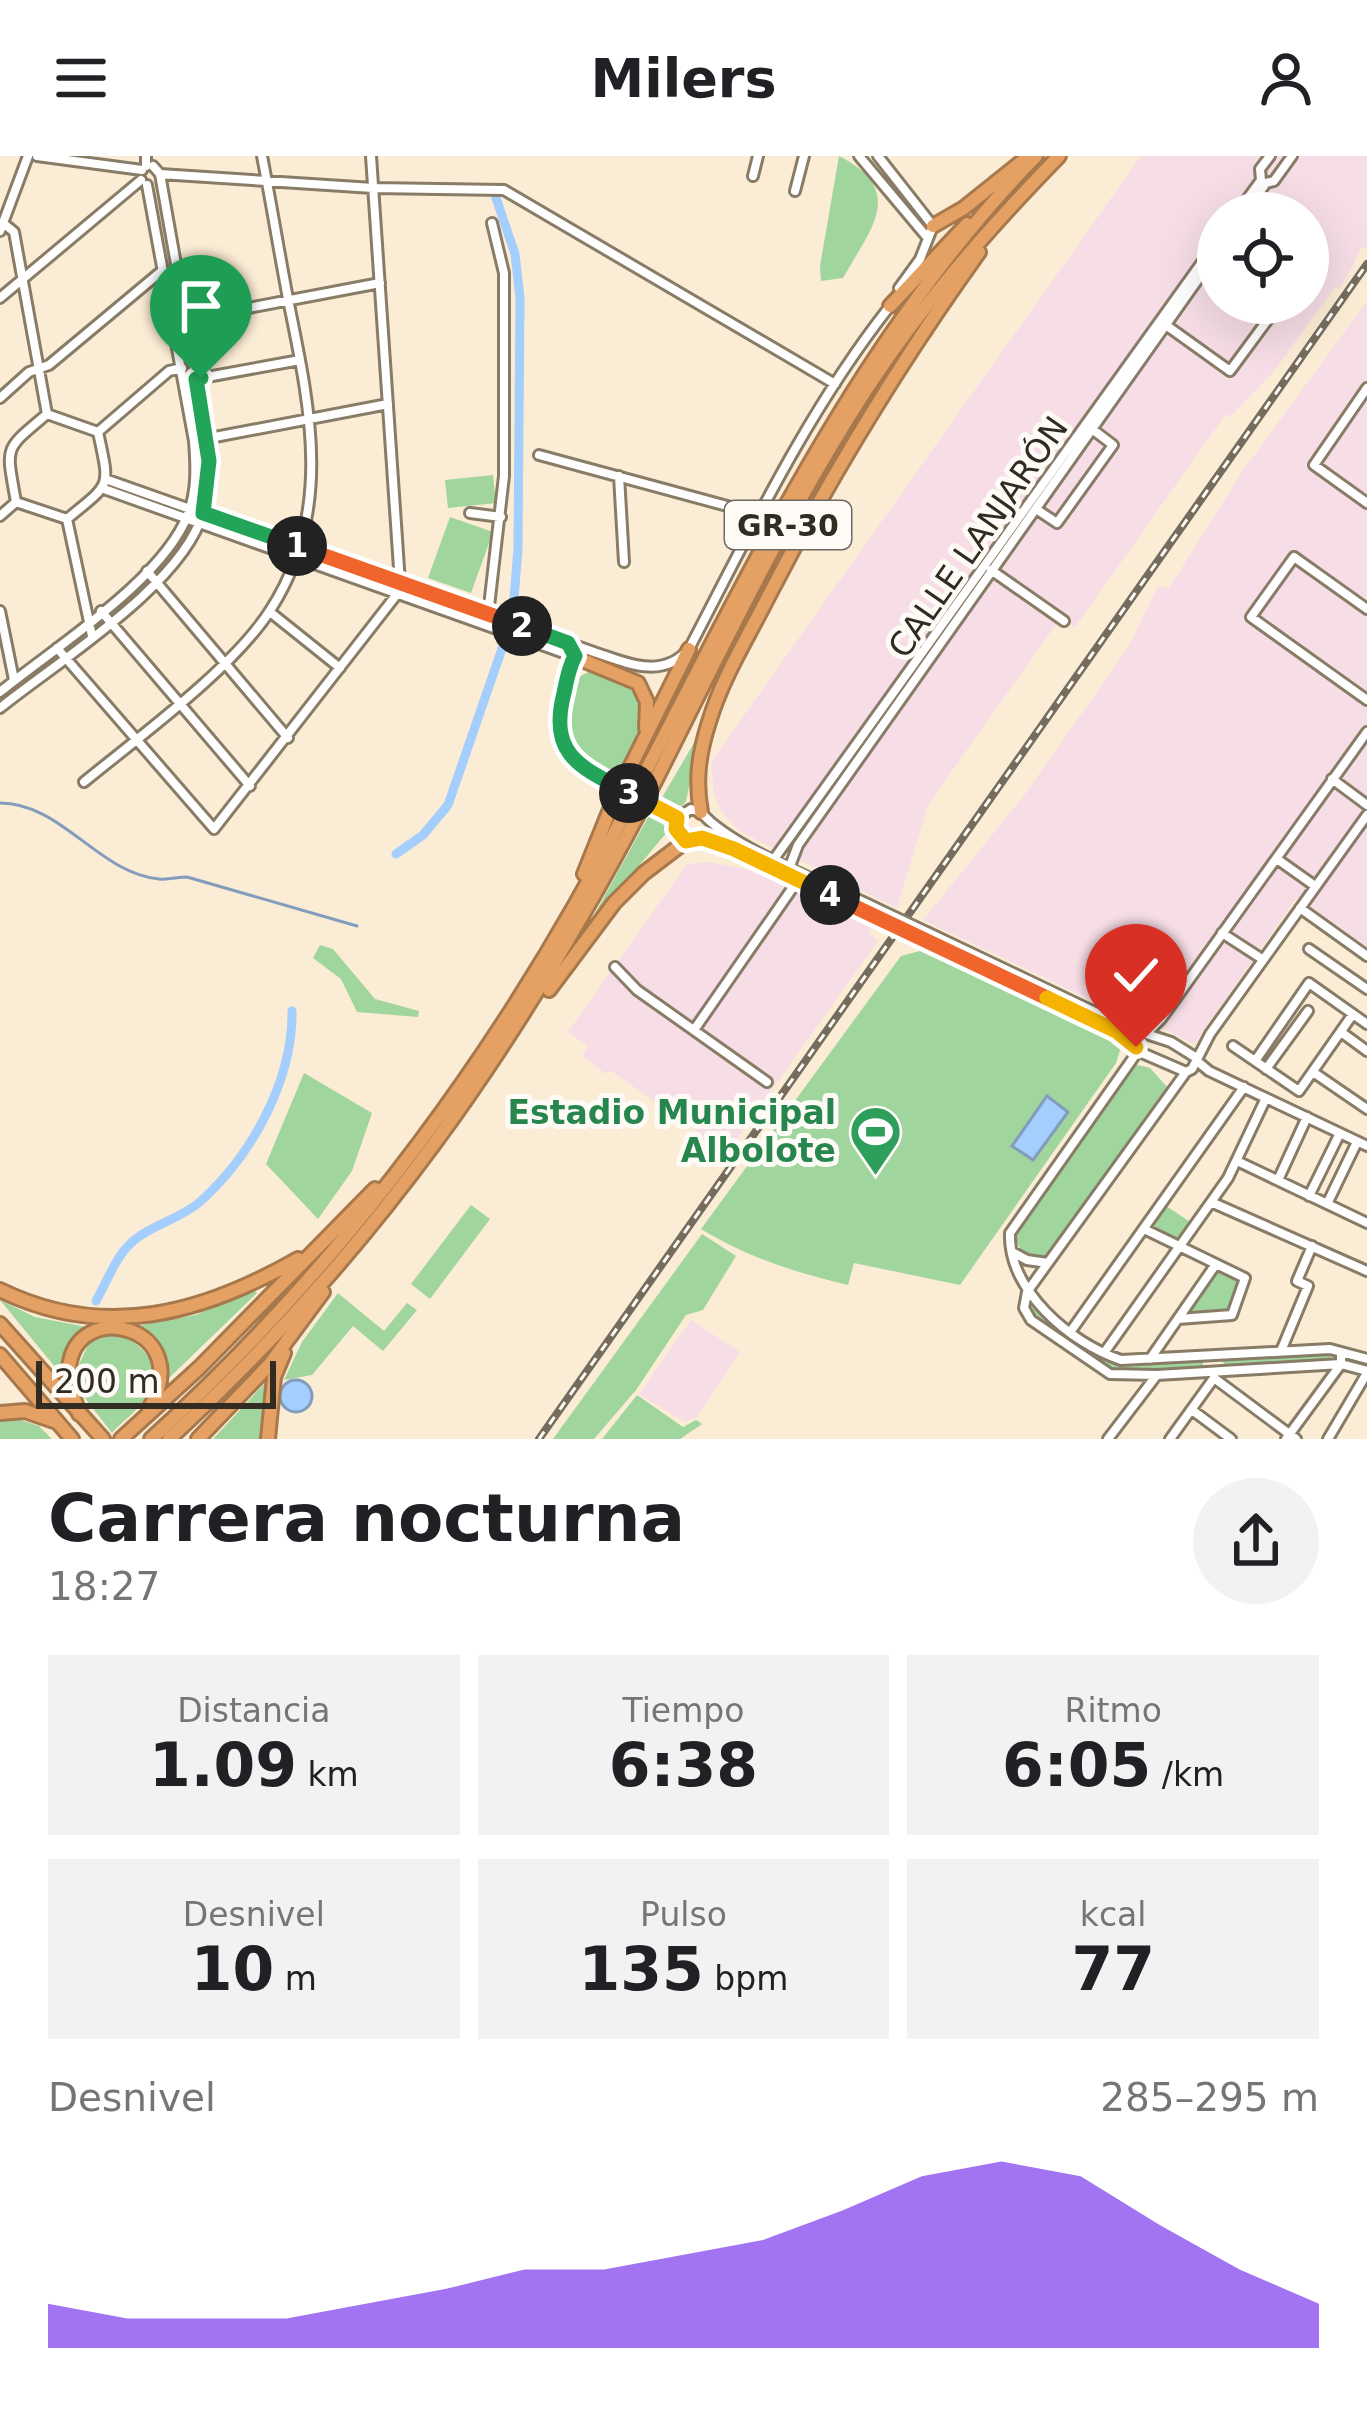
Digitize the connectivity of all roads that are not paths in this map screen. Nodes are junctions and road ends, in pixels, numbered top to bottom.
1 (28, 156) edge
2 (37, 156) edge
3 (262, 156) edge
4 (371, 156) edge
5 (758, 156) edge
6 (804, 156) edge
7 (859, 156) edge
8 (1033, 156) edge
9 (1059, 156) edge
10 (1270, 156) edge
11 (1292, 156) edge
12 (880, 159) edge
13 (150, 170) edge
14 (872, 172) junction
15 (753, 176) dead end
16 (267, 180) junction
17 (1264, 181) junction
18 (1012, 183) junction
19 (374, 188) junction
20 (795, 191) dead end
21 (1256, 192) edge
22 (1006, 210) junction
23 (492, 223) dead end
24 (2, 227) edge
25 (930, 231) junction
26 (176, 268) junction
27 (162, 270) junction
28 (1197, 272) edge
29 (1197, 278) edge
30 (22, 279) junction
31 (380, 283) junction
32 (0, 298) edge
33 (289, 301) junction
34 (890, 306) junction
35 (185, 320) junction
36 (1163, 323) junction
37 (1265, 324) edge
38 (300, 359) junction
39 (194, 366) junction
40 (181, 368) junction
41 (40, 369) junction
42 (196, 379) junction
43 (835, 384) junction
44 (1367, 388) edge
45 (0, 398) edge
46 (388, 404) junction
47 (47, 414) junction
48 (311, 419) junction
49 (1092, 429) junction
50 (98, 432) junction
51 (207, 439) junction
52 (0, 440) edge
53 (194, 441) junction
54 (6, 450) edge
55 (539, 455) dead end
56 (620, 476) junction
57 (106, 484) junction
58 (16, 502) junction
59 (1367, 502) edge
60 (1036, 509) junction
61 (761, 511) junction
62 (188, 513) junction
63 (470, 513) dead end
64 (0, 516) edge
65 (501, 517) junction
66 (201, 518) junction
67 (67, 520) junction
68 (299, 552) junction
69 (624, 562) dead end
70 (992, 570) junction
71 (147, 572) junction
72 (156, 582) junction
73 (398, 588) junction
74 (1367, 609) edge
75 (0, 611) edge
76 (101, 611) junction
77 (270, 612) junction
78 (486, 619) junction
79 (1064, 621) dead end
80 (110, 622) junction
81 (88, 623) junction
82 (92, 636) junction
83 (57, 648) junction
84 (689, 649) junction
85 (573, 657) junction
86 (594, 658) junction
87 (65, 659) junction
88 (224, 663) junction
89 (340, 668) junction
90 (15, 680) junction
91 (20, 691) junction
92 (0, 692) edge
93 (1367, 700) edge
94 (180, 701) junction
95 (0, 708) edge
96 (1367, 732) edge
97 (645, 735) junction
98 (288, 738) junction
99 (135, 740) junction
100 (1332, 779) junction
101 (84, 782) dead end
102 (250, 786) junction
103 (639, 798) junction
104 (1367, 805) edge
105 (1367, 815) edge
106 (705, 817) junction
107 (677, 818) junction
108 (702, 838) junction
109 (686, 841) junction
110 (774, 859) junction
111 (1277, 859) junction
112 (790, 866) junction
113 (798, 880) junction
114 (1315, 886) junction
115 (1299, 907) junction
116 (877, 913) junction
117 (1222, 933) junction
118 (927, 937) junction
119 (1309, 949) dead end
120 (1367, 956) edge
121 (1262, 959) junction
122 (543, 962) junction
123 (615, 967) dead end
124 (1367, 989) edge
125 (1307, 1011) dead end
126 (1353, 1014) junction
127 (520, 1022) junction
128 (1367, 1024) edge
129 (694, 1030) junction
130 (1146, 1032) junction
131 (1341, 1032) junction
132 (1233, 1046) dead end
133 (1137, 1049) junction
134 (1367, 1051) edge
135 (1255, 1061) junction
136 (1192, 1064) junction
137 (1266, 1069) junction
138 (1313, 1072) junction
139 (767, 1082) dead end
140 (1244, 1087) junction
141 (1266, 1098) junction
142 (1367, 1109) edge
143 (1306, 1117) junction
144 (1340, 1133) junction
145 (1362, 1144) edge
146 (1237, 1161) junction
147 (396, 1174) junction
148 (1278, 1180) junction
149 (1309, 1196) junction
150 (1211, 1202) junction
151 (1327, 1204) junction
152 (1367, 1223) edge
153 (1144, 1228) junction
154 (1180, 1246) junction
155 (1312, 1246) junction
156 (314, 1249) junction
157 (350, 1252) junction
158 (1013, 1252) junction
159 (1048, 1263) junction
160 (1216, 1264) junction
161 (1367, 1271) edge
162 (0, 1289) edge
163 (1027, 1292) junction
164 (1178, 1318) junction
165 (0, 1324) edge
166 (1071, 1330) junction
167 (295, 1331) junction
168 (1281, 1351) junction
169 (1341, 1352) junction
170 (1104, 1353) junction
171 (0, 1355) edge
172 (1213, 1355) junction
173 (1150, 1359) junction
174 (1367, 1359) edge
175 (1341, 1364) junction
176 (1367, 1372) edge
177 (1157, 1375) junction
178 (1214, 1375) junction
179 (1192, 1409) junction
180 (0, 1414) edge
181 (84, 1419) junction
182 (144, 1419) junction
183 (58, 1423) junction
184 (1291, 1437) edge
185 (72, 1439) edge
186 (103, 1439) edge
187 (121, 1439) edge
188 (151, 1439) edge
189 (169, 1439) edge
190 (198, 1439) edge
191 (268, 1439) edge
192 (1108, 1439) edge
193 (1170, 1439) edge
194 (1231, 1439) edge
195 (1328, 1439) edge

1 - 24 street
2 - 13 street
3 - 16 street
4 - 19 street
5 - 15 street
6 - 20 street
7 - 14 street
8 - 18 highway, GR-30
8 - 25 highway
9 - 22 highway, GR-30
10 - 17 street
11 - 17 street
12 - 14 street
12 - 25 street
13 - 16 street
13 - 26 street
13 - 27 street
13 - 30 street
14 - 25 street
16 - 19 street
16 - 33 street
17 - 21 street
18 - 34 highway
18 - 103 highway, GR-30
19 - 31 street
19 - 43 street
22 - 103 highway, GR-30
22 - 106 highway
23 - 65 street
24 - 30 street
25 - 34 street
26 - 27 street
26 - 35 street
27 - 40 street
27 - 41 street
28 - 36 street, CALLE LANJARÓN
29 - 36 street, CALLE LANJARÓN
30 - 32 street
30 - 41 street
31 - 33 street
31 - 46 street
33 - 35 street
33 - 38 street
34 - 43 street
35 - 39 street
36 - 37 street
36 - 49 street, CALLE LANJARÓN
36 - 110 street, CALLE LANJARÓN
38 - 42 street
38 - 48 street
39 - 40 street
39 - 42 street
40 - 50 street
40 - 53 street
41 - 45 street
41 - 47 street
42 - 51 street
43 - 61 street
44 - 59 street
46 - 48 street
46 - 73 street
47 - 50 street
47 - 54 street
48 - 51 street
48 - 68 street
49 - 60 street, CALLE LANJARÓN
49 - 60 street, CALLE LANJARÓN
50 - 57 street
51 - 53 street
51 - 66 street
52 - 54 street
53 - 62 street
54 - 58 street
55 - 56 street
56 - 61 street
56 - 69 street
57 - 62 street
57 - 67 street
58 - 64 street
58 - 67 street
60 - 70 street, CALLE LANJARÓN
61 - 84 street
62 - 66 street
62 - 71 street
63 - 65 street
65 - 78 street
66 - 68 street
66 - 72 street
67 - 81 street
68 - 73 street
68 - 77 street
70 - 79 street
70 - 112 street, CALLE LANJARÓN
71 - 72 street
71 - 76 street
72 - 80 street
72 - 88 street
73 - 78 street
73 - 89 street
74 - 93 street
75 - 90 street
76 - 80 street
76 - 81 street
77 - 88 street
77 - 89 street
78 - 85 street
78 - 85 street
80 - 82 street
80 - 94 street
81 - 82 street
81 - 83 street
82 - 87 street
83 - 87 street
83 - 90 street
84 - 86 street
84 - 97 highway
85 - 86 highway
85 - 86 street
85 - 107 street, bridge
86 - 97 highway
87 - 91 street
87 - 99 street
88 - 94 street
88 - 98 street
89 - 98 street
90 - 91 street
90 - 92 street
91 - 95 street
94 - 99 street
94 - 102 street
96 - 100 street
97 - 122 highway
98 - 102 street
99 - 101 street
99 - 102 street
100 - 104 street
100 - 111 street
103 - 122 highway, GR-30
103 - 127 highway, GR-30
105 - 114 street
106 - 107 street
106 - 108 street
106 - 110 street
107 - 109 street
108 - 109 street
108 - 113 street
109 - 127 highway
110 - 112 street
111 - 114 street
111 - 117 street
112 - 116 street
113 - 116 street
113 - 129 street
114 - 115 street
115 - 120 street
115 - 121 street
116 - 118 street, bridge
117 - 121 street
117 - 130 street
118 - 130 street
118 - 133 street
119 - 124 street
121 - 136 street
122 - 147 highway, GR-30
123 - 129 street
125 - 137 street
126 - 128 street
126 - 131 street
126 - 135 street
127 - 157 highway, GR-30
129 - 139 street
130 - 133 street
130 - 136 street
131 - 134 street
131 - 138 street
132 - 135 street
133 - 136 street
133 - 158 street
135 - 137 street
136 - 140 street
136 - 159 street
137 - 138 street
138 - 142 street
140 - 141 street
140 - 153 street
141 - 143 street
141 - 146 street
143 - 144 street
143 - 148 street
144 - 145 street
144 - 149 street
145 - 151 street
146 - 148 street
146 - 150 street
147 - 156 highway
147 - 188 highway, GR-30
148 - 149 street
149 - 151 street
150 - 154 street
150 - 155 street
151 - 152 street
153 - 154 street
153 - 166 street
154 - 160 street
154 - 170 street
155 - 161 street
155 - 168 street
156 - 162 highway
156 - 182 highway
157 - 167 highway
157 - 189 highway, GR-30
158 - 159 street
158 - 163 street
159 - 163 street
160 - 164 street
160 - 164 street
163 - 166 street
163 - 177 street
164 - 173 street
165 - 181 highway
166 - 170 street
167 - 190 highway
167 - 191 highway
168 - 169 street
168 - 172 street
169 - 174 street
169 - 175 street
170 - 173 street
171 - 183 highway
172 - 173 street
172 - 178 street
175 - 176 street
175 - 178 street
175 - 184 street
176 - 195 street
177 - 178 street
177 - 192 street
178 - 179 street
178 - 184 street
179 - 193 street
179 - 194 street
180 - 183 highway
181 - 182 highway
181 - 186 highway
182 - 187 highway
183 - 185 highway

